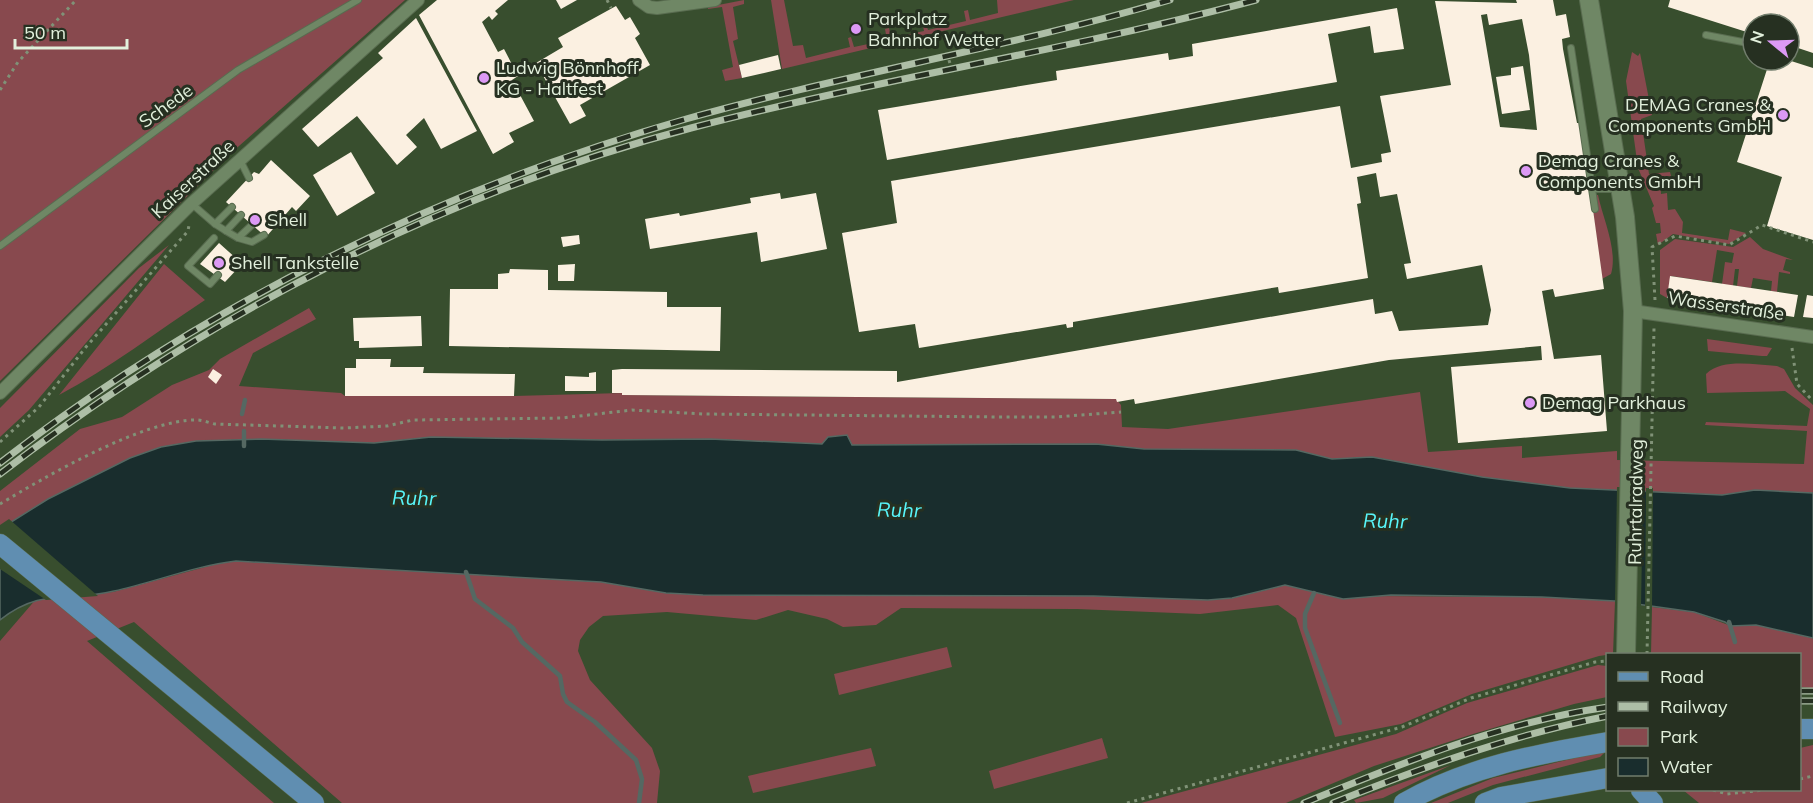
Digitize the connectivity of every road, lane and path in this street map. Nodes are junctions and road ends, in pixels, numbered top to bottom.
1 (76, 0) edge
2 (358, 0) edge
3 (418, 0) edge
4 (607, 0) edge
5 (639, 0) edge
6 (715, 0) edge
7 (1589, 0) edge
8 (611, 8) dead end
9 (1706, 35) dead end
10 (1741, 42) edge
11 (1571, 48) dead end
12 (0, 90) edge
13 (240, 160) junction
14 (249, 178) dead end
15 (1593, 189) junction
16 (1621, 189) junction
17 (191, 204) junction
18 (232, 207) dead end
19 (1595, 209) dead end
20 (241, 215) dead end
21 (215, 224) junction
22 (253, 224) dead end
23 (188, 231) dead end
24 (226, 231) junction
25 (264, 235) dead end
26 (214, 238) dead end
27 (238, 238) junction
28 (1813, 242) edge
29 (0, 246) edge
30 (218, 275) dead end
31 (1633, 311) junction
32 (1655, 315) junction
33 (1791, 334) junction
34 (1813, 337) edge
35 (0, 393) edge
36 (1813, 401) edge
37 (1122, 412) dead end
38 (0, 442) edge
39 (0, 504) edge
40 (0, 544) edge
41 (1626, 653) edge
42 (1647, 653) edge
43 (1606, 662) edge
44 (1606, 742) edge
45 (1606, 778) edge
46 (1643, 791) edge
47 (1719, 791) edge
48 (1749, 791) edge
49 (314, 803) edge
50 (1127, 803) edge
51 (1404, 803) edge
52 (1485, 803) edge
53 (1653, 803) edge

1 - 12 path
2 - 29 lane, Schede
3 - 13 street, Kaiserstraße
4 - 8 path
5 - 6 street
7 - 16 main road
9 - 10 lane
11 - 15 lane
13 - 14 lane
13 - 17 street, Kaiserstraße
15 - 16 lane
15 - 19 lane
16 - 31 main road
17 - 21 lane
17 - 35 street, Kaiserstraße
18 - 21 lane
20 - 24 lane
21 - 24 lane
22 - 27 lane
23 - 38 path
24 - 27 lane
25 - 27 lane
26 - 30 lane
28 - 32 path, Ruhrtalradweg
31 - 32 street, Wasserstraße
31 - 41 main road
32 - 33 street, Wasserstraße
32 - 42 path, Ruhrtalradweg
33 - 34 street, Wasserstraße
33 - 36 path
37 - 39 path
40 - 49 main road
43 - 50 path
44 - 51 main road
45 - 52 main road
46 - 53 main road
47 - 48 path

